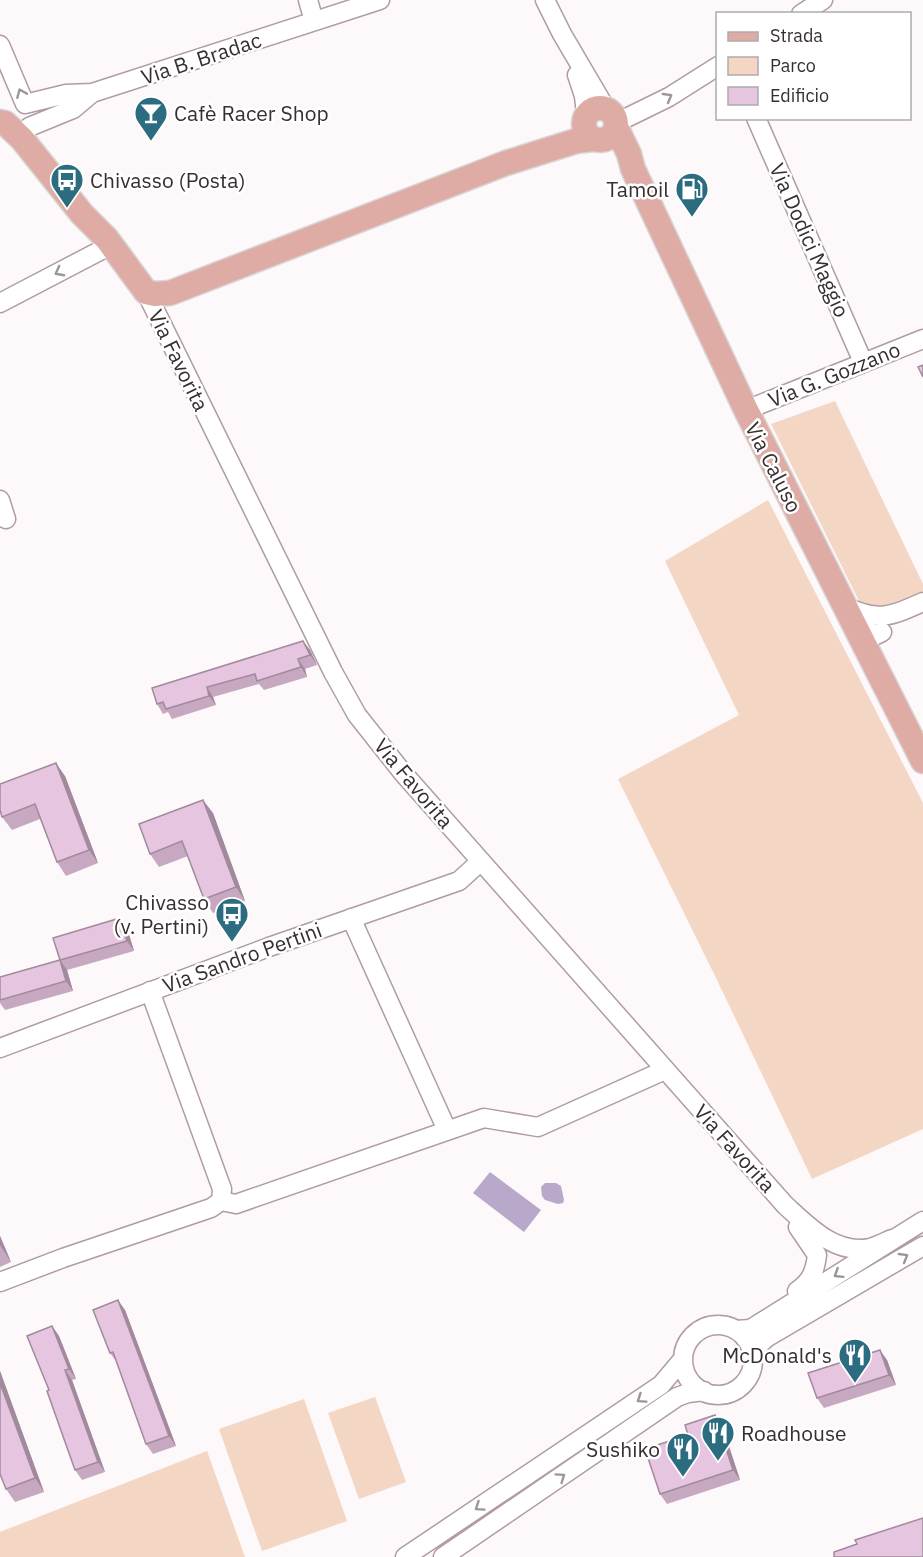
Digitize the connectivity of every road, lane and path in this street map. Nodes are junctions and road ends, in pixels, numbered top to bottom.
1 (308, 0) edge
2 (380, 0) edge
3 (545, 0) edge
4 (823, 0) edge
5 (804, 12) edge
6 (314, 21) junction
7 (0, 45) edge
8 (716, 67) edge
9 (92, 93) junction
10 (0, 110) edge
11 (757, 120) edge
12 (0, 122) edge
13 (600, 124) junction
14 (29, 127) junction
15 (109, 242) junction
16 (146, 292) junction
17 (0, 303) edge
18 (923, 339) edge
19 (863, 362) junction
20 (746, 410) junction
21 (0, 500) edge
22 (6, 519) dead end
23 (923, 602) edge
24 (880, 625) junction
25 (923, 761) edge
26 (481, 861) junction
27 (351, 918) junction
28 (150, 991) junction
29 (0, 1048) edge
30 (665, 1070) junction
31 (447, 1130) junction
32 (221, 1201) junction
33 (785, 1205) junction
34 (923, 1221) edge
35 (892, 1239) junction
36 (923, 1246) edge
37 (0, 1282) edge
38 (731, 1328) junction
39 (753, 1358) junction
40 (683, 1359) junction
41 (704, 1391) junction
42 (405, 1557) edge
43 (443, 1557) edge

1 - 6 street
2 - 6 street, Via B. Bradac
3 - 13 street, Via Caluso
4 - 5 street
6 - 9 street, Via B. Bradac
9 -> 7 street
13 -> 8 street
9 - 14 street, Via B. Bradac
10 - 14 main road
11 - 19 street, Via Dodici Maggio
12 - 15 main road
13 - 16 main road
13 - 20 main road, Via Caluso
14 - 15 main road
15 - 16 main road
15 -> 17 street
16 - 26 street, Via Favorita
18 - 19 street, Via G. Gozzano
19 - 20 street, Via G. Gozzano
20 - 24 main road, Via Caluso
21 - 22 street
23 - 24 street
24 - 25 main road, Via Caluso
26 - 27 street, Via Sandro Pertini
26 - 30 street, Via Favorita
27 - 28 street, Via Sandro Pertini
27 - 31 street
28 - 29 street, Via Sandro Pertini
28 - 32 street
30 - 31 street
30 - 33 street, Via Favorita
31 - 32 street
32 - 37 street
33 - 35 street, Via Favorita
33 - 38 street, Via Favorita
34 - 35 street
35 -> 38 street
39 -> 36 street
38 - 39 street
38 - 40 street
39 - 41 street
40 - 41 street
40 -> 42 street
43 -> 41 street

